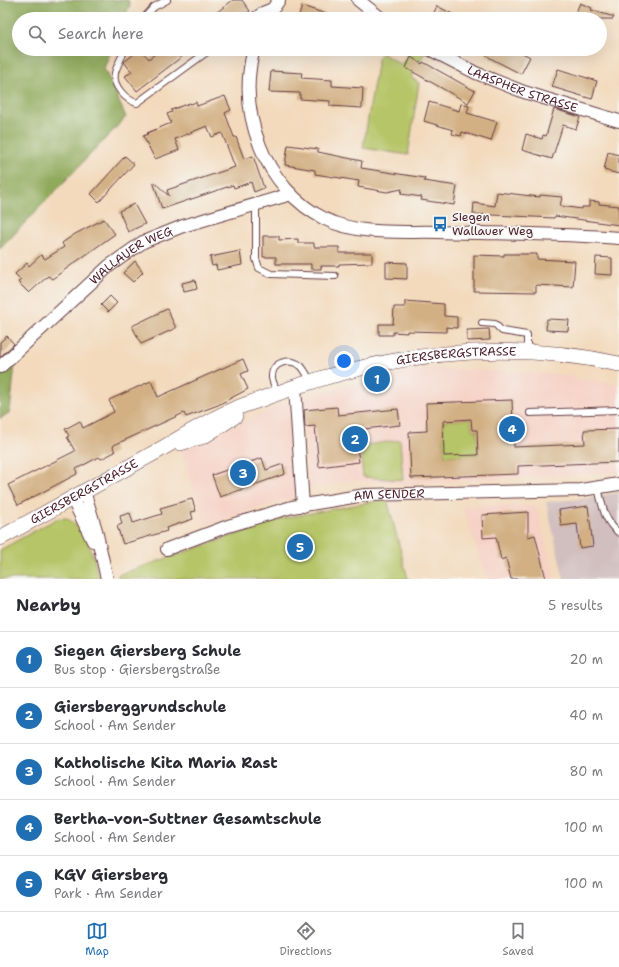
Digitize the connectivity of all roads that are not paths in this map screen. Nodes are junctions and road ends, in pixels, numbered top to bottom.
1 (167, 0) edge
2 (358, 0) edge
3 (277, 3) edge
4 (150, 12) edge
5 (259, 12) edge
6 (271, 12) edge
7 (373, 12) edge
8 (122, 56) edge
9 (202, 56) edge
10 (252, 56) edge
11 (441, 56) edge
12 (619, 121) edge
13 (288, 190) junction
14 (256, 204) junction
15 (619, 238) edge
16 (335, 276) dead end
17 (482, 323) dead end
18 (527, 351) junction
19 (619, 364) edge
20 (0, 367) edge
21 (311, 382) junction
22 (295, 387) junction
23 (277, 393) junction
24 (619, 410) edge
25 (530, 413) dead end
26 (619, 484) edge
27 (598, 488) junction
28 (78, 494) junction
29 (303, 506) junction
30 (619, 533) edge
31 (0, 538) edge
32 (167, 549) dead end
33 (106, 576) edge

1 - 4 lane
2 - 7 street
3 - 5 lane
3 - 6 street
8 - 9 lane
10 - 13 street
11 - 12 street, LAASPHER STRASSE
13 - 14 street, WALLAUER WEG
13 - 15 street
14 - 16 lane
14 - 20 street, WALLAUER WEG
17 - 18 lane
18 - 19 street, GIERSBERGSTRASSE
18 - 21 street, GIERSBERGSTRASSE
21 - 22 street, GIERSBERGSTRASSE
21 - 23 lane
22 - 23 street, GIERSBERGSTRASSE
22 - 29 street
23 - 28 street, GIERSBERGSTRASSE
24 - 25 lane
26 - 27 street, AM SENDER
27 - 29 street, AM SENDER
27 - 30 lane
28 - 31 street, GIERSBERGSTRASSE
28 - 33 street
29 - 32 street, AM SENDER

